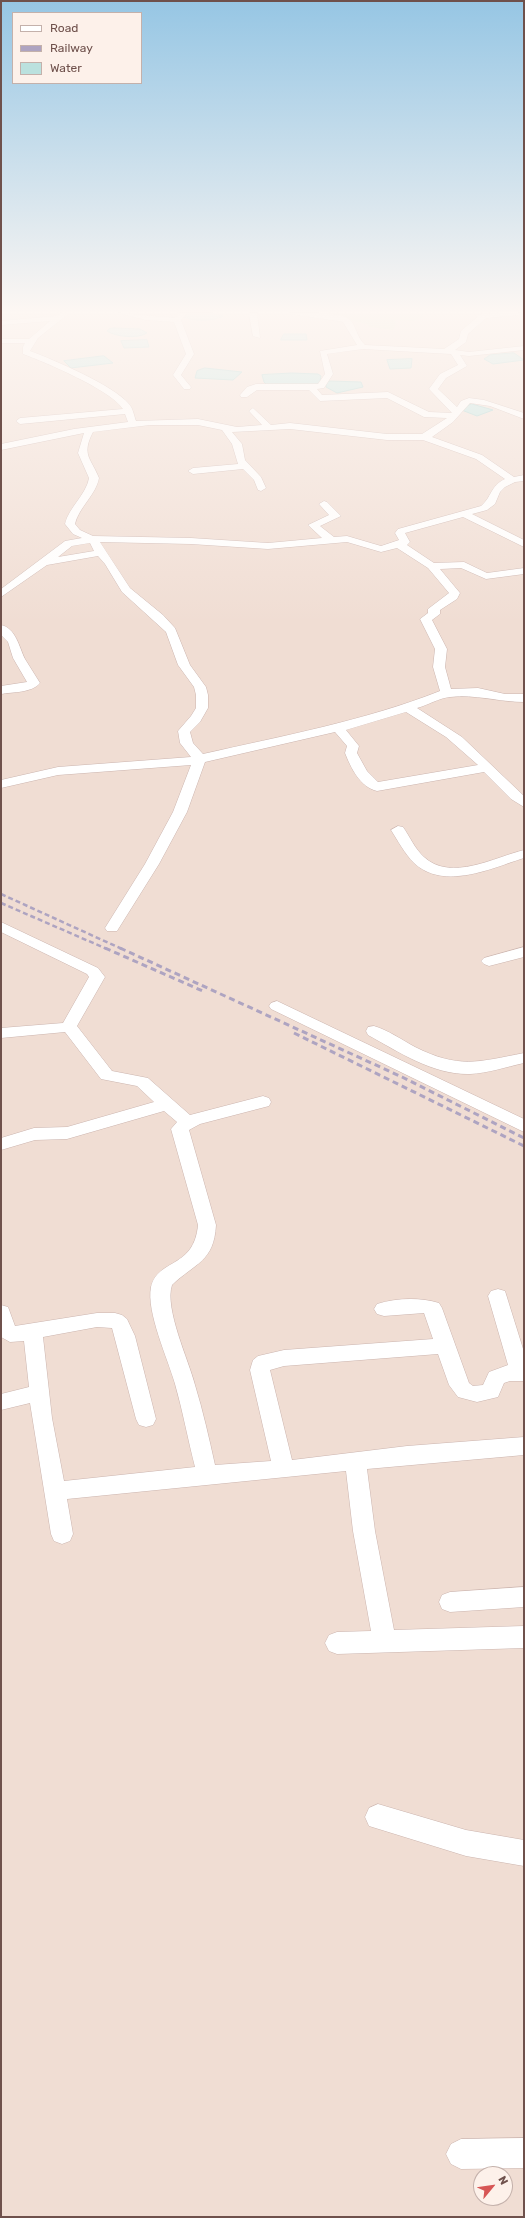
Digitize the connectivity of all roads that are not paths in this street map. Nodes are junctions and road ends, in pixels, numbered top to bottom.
1 (68, 417) edge
2 (130, 417) edge
3 (258, 417) edge
4 (453, 417) edge
5 (424, 419) dead end
6 (20, 421) dead end
7 (133, 424) junction
8 (225, 428) junction
9 (269, 428) junction
10 (90, 430) junction
11 (428, 435) junction
12 (1, 447) edge
13 (244, 466) junction
14 (194, 471) dead end
15 (524, 478) edge
16 (511, 479) junction
17 (261, 488) dead end
18 (324, 504) dead end
19 (464, 514) junction
20 (93, 539) junction
21 (332, 540) junction
22 (524, 544) edge
23 (400, 545) junction
24 (100, 554) junction
25 (44, 562) junction
26 (432, 566) junction
27 (523, 572) edge
28 (1, 594) edge
29 (1, 628) edge
30 (1, 690) edge
31 (446, 693) junction
32 (524, 698) edge
33 (406, 707) junction
34 (338, 728) junction
35 (200, 759) junction
36 (485, 768) junction
37 (1, 784) edge
38 (524, 803) edge
39 (398, 830) dead end
40 (524, 854) edge
41 (1, 926) edge
42 (112, 928) dead end
43 (524, 952) edge
44 (489, 961) dead end
45 (278, 1006) dead end
46 (69, 1026) junction
47 (374, 1031) dead end
48 (1, 1033) edge
49 (524, 1058) edge
50 (263, 1102) dead end
51 (167, 1104) junction
52 (187, 1122) junction
53 (524, 1126) edge
54 (1, 1144) edge
55 (498, 1296) dead end
56 (384, 1309) dead end
57 (1, 1312) edge
58 (33, 1332) junction
59 (445, 1346) junction
60 (522, 1373) edge
61 (40, 1393) junction
62 (1, 1402) edge
63 (146, 1419) dead end
64 (524, 1446) edge
65 (355, 1462) junction
66 (284, 1470) junction
67 (207, 1475) junction
68 (55, 1491) junction
69 (62, 1534) dead end
70 (524, 1597) edge
71 (450, 1602) dead end
72 (524, 1637) edge
73 (384, 1641) junction
74 (337, 1643) dead end
75 (378, 1816) dead end
76 (524, 1853) edge
77 (524, 2153) edge
78 (461, 2154) dead end

1 - 6 street
2 - 7 street
3 - 9 street
4 - 11 street
5 - 11 street
7 - 8 street
7 - 10 street
8 - 9 street
8 - 13 street
9 - 11 street
10 - 12 street
10 - 20 street
11 - 16 street
13 - 14 street
13 - 17 street
15 - 16 street
16 - 19 street
18 - 21 street
19 - 22 street
19 - 23 street
20 - 21 street
20 - 24 street
20 - 25 street
21 - 23 street
23 - 26 street
24 - 25 street
24 - 35 street
25 - 28 street
26 - 27 street
26 - 31 street
29 - 30 street
31 - 32 street
31 - 33 street
33 - 34 street
33 - 36 street
34 - 35 street
34 - 36 street
35 - 37 street
35 - 42 street
36 - 38 street
39 - 40 street
41 - 46 street
43 - 44 street
45 - 53 street
46 - 48 street
46 - 51 street
47 - 49 street
50 - 52 street
51 - 52 street
51 - 54 street
52 - 67 street
55 - 60 street
56 - 59 street
57 - 58 street
58 - 61 street
58 - 63 street
59 - 60 street
59 - 66 street
61 - 62 street
61 - 68 street
64 - 65 street
65 - 66 street
65 - 73 street
66 - 67 street
67 - 68 street
68 - 69 street
70 - 71 street
72 - 73 street
73 - 74 street
75 - 76 street
77 - 78 street

